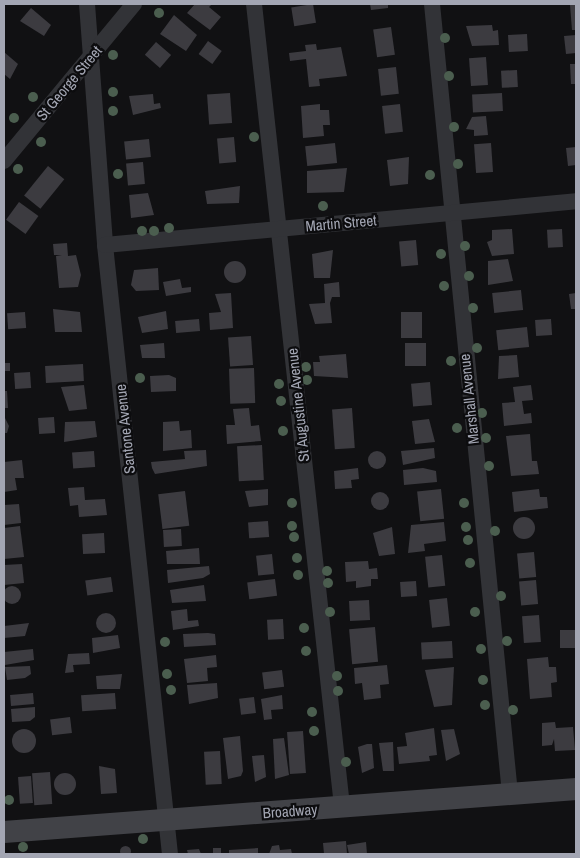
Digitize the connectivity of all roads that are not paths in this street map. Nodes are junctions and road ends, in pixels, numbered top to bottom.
1 (87, 4) edge
2 (134, 4) edge
3 (254, 4) edge
4 (432, 4) edge
5 (92, 56) junction
6 (4, 161) edge
7 (576, 202) edge
8 (450, 213) junction
9 (280, 229) junction
10 (105, 245) junction
11 (576, 790) edge
12 (510, 794) junction
13 (342, 806) junction
14 (166, 820) junction
15 (4, 832) edge
16 (170, 854) edge

1 - 5 street, Santone Avenue
2 - 5 street, St George Street
3 - 9 street, St Augustine Avenue
4 - 8 street, Marshall Avenue
5 - 6 street, St George Street
5 - 10 street, Santone Avenue
7 - 8 street, Martin Street
8 - 9 street, Martin Street
8 - 12 street, Marshall Avenue
9 - 10 street, Martin Street
9 - 13 street, St Augustine Avenue
10 - 14 street, Santone Avenue
11 - 12 street, Broadway
12 - 13 street, Broadway
13 - 14 street, Broadway
14 - 15 street, Broadway
14 - 16 street, Santone Avenue

